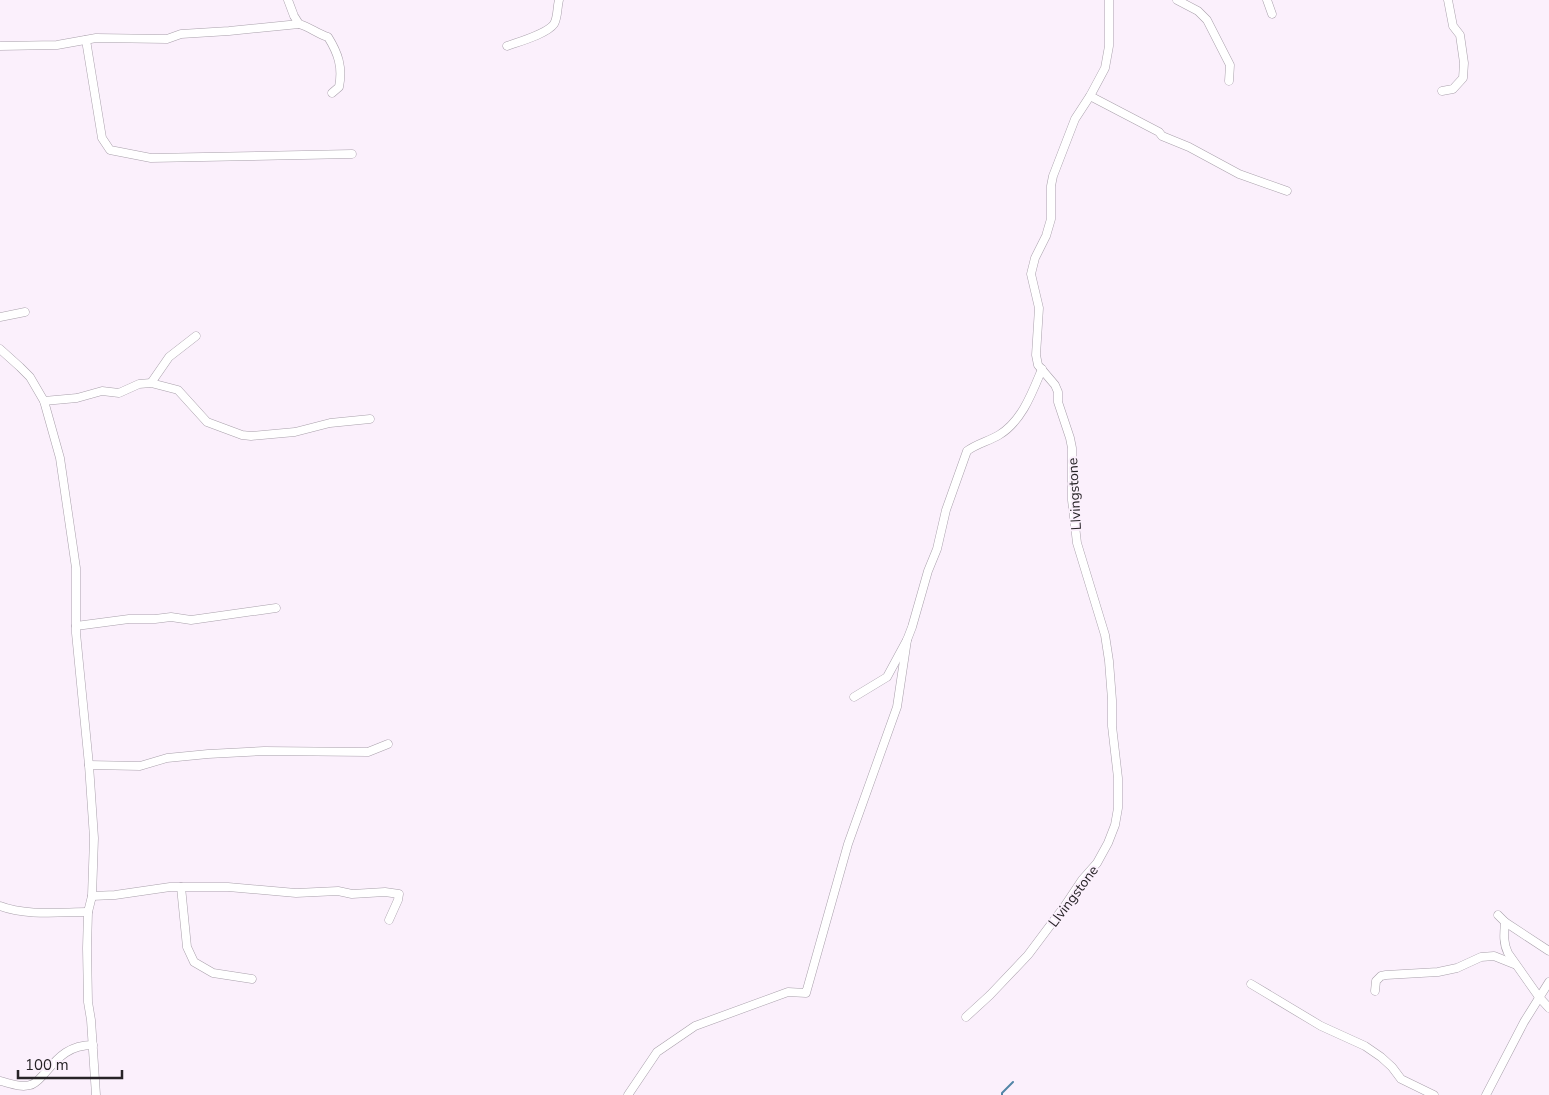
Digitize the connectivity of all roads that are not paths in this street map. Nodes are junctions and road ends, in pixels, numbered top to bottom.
1 (288, 0) edge
2 (559, 0) edge
3 (1109, 0) edge
4 (1178, 0) edge
5 (1267, 0) edge
6 (1448, 0) edge
7 (1272, 14) dead end
8 (299, 24) junction
9 (86, 40) junction
10 (0, 46) edge
11 (507, 46) dead end
12 (1229, 81) dead end
13 (1442, 91) dead end
14 (332, 93) dead end
15 (1090, 96) junction
16 (352, 154) dead end
17 (1287, 191) dead end
18 (25, 312) dead end
19 (0, 316) edge
20 (196, 336) dead end
21 (0, 350) edge
22 (1042, 369) junction
23 (151, 383) junction
24 (44, 401) junction
25 (370, 419) dead end
26 (276, 608) dead end
27 (76, 626) junction
28 (907, 640) junction
29 (854, 698) dead end
30 (388, 744) dead end
31 (89, 765) junction
32 (181, 887) junction
33 (92, 896) junction
34 (0, 906) edge
35 (88, 912) junction
36 (1498, 916) dead end
37 (389, 920) dead end
38 (1505, 922) junction
39 (1549, 951) edge
40 (1514, 964) junction
41 (252, 978) dead end
42 (1549, 982) edge
43 (1251, 984) dead end
44 (1375, 991) dead end
45 (1539, 997) junction
46 (1549, 1008) edge
47 (966, 1017) dead end
48 (93, 1045) junction
49 (0, 1081) edge
50 (96, 1095) edge
51 (628, 1095) edge
52 (1434, 1095) edge
53 (1486, 1095) edge

1 - 8 street
2 - 11 street
3 - 15 street, LIvingstone
4 - 12 street
5 - 7 street
6 - 13 street
8 - 9 street
8 - 14 street
9 - 10 street
9 - 16 street
15 - 17 street
15 - 22 street, LIvingstone
18 - 19 street
20 - 23 street
21 - 24 street
22 - 28 street
22 - 47 street, LIvingstone
23 - 24 street
23 - 25 street
24 - 27 street
26 - 27 street
27 - 31 street
28 - 29 street
28 - 51 street
30 - 31 street
31 - 33 street
32 - 33 street
32 - 37 street
32 - 41 street
33 - 35 street
34 - 35 street
35 - 48 street
36 - 38 street
38 - 39 street
38 - 40 street
40 - 44 street
40 - 45 street
42 - 45 street
43 - 52 street
45 - 46 street
45 - 53 street
48 - 49 street
48 - 50 street

